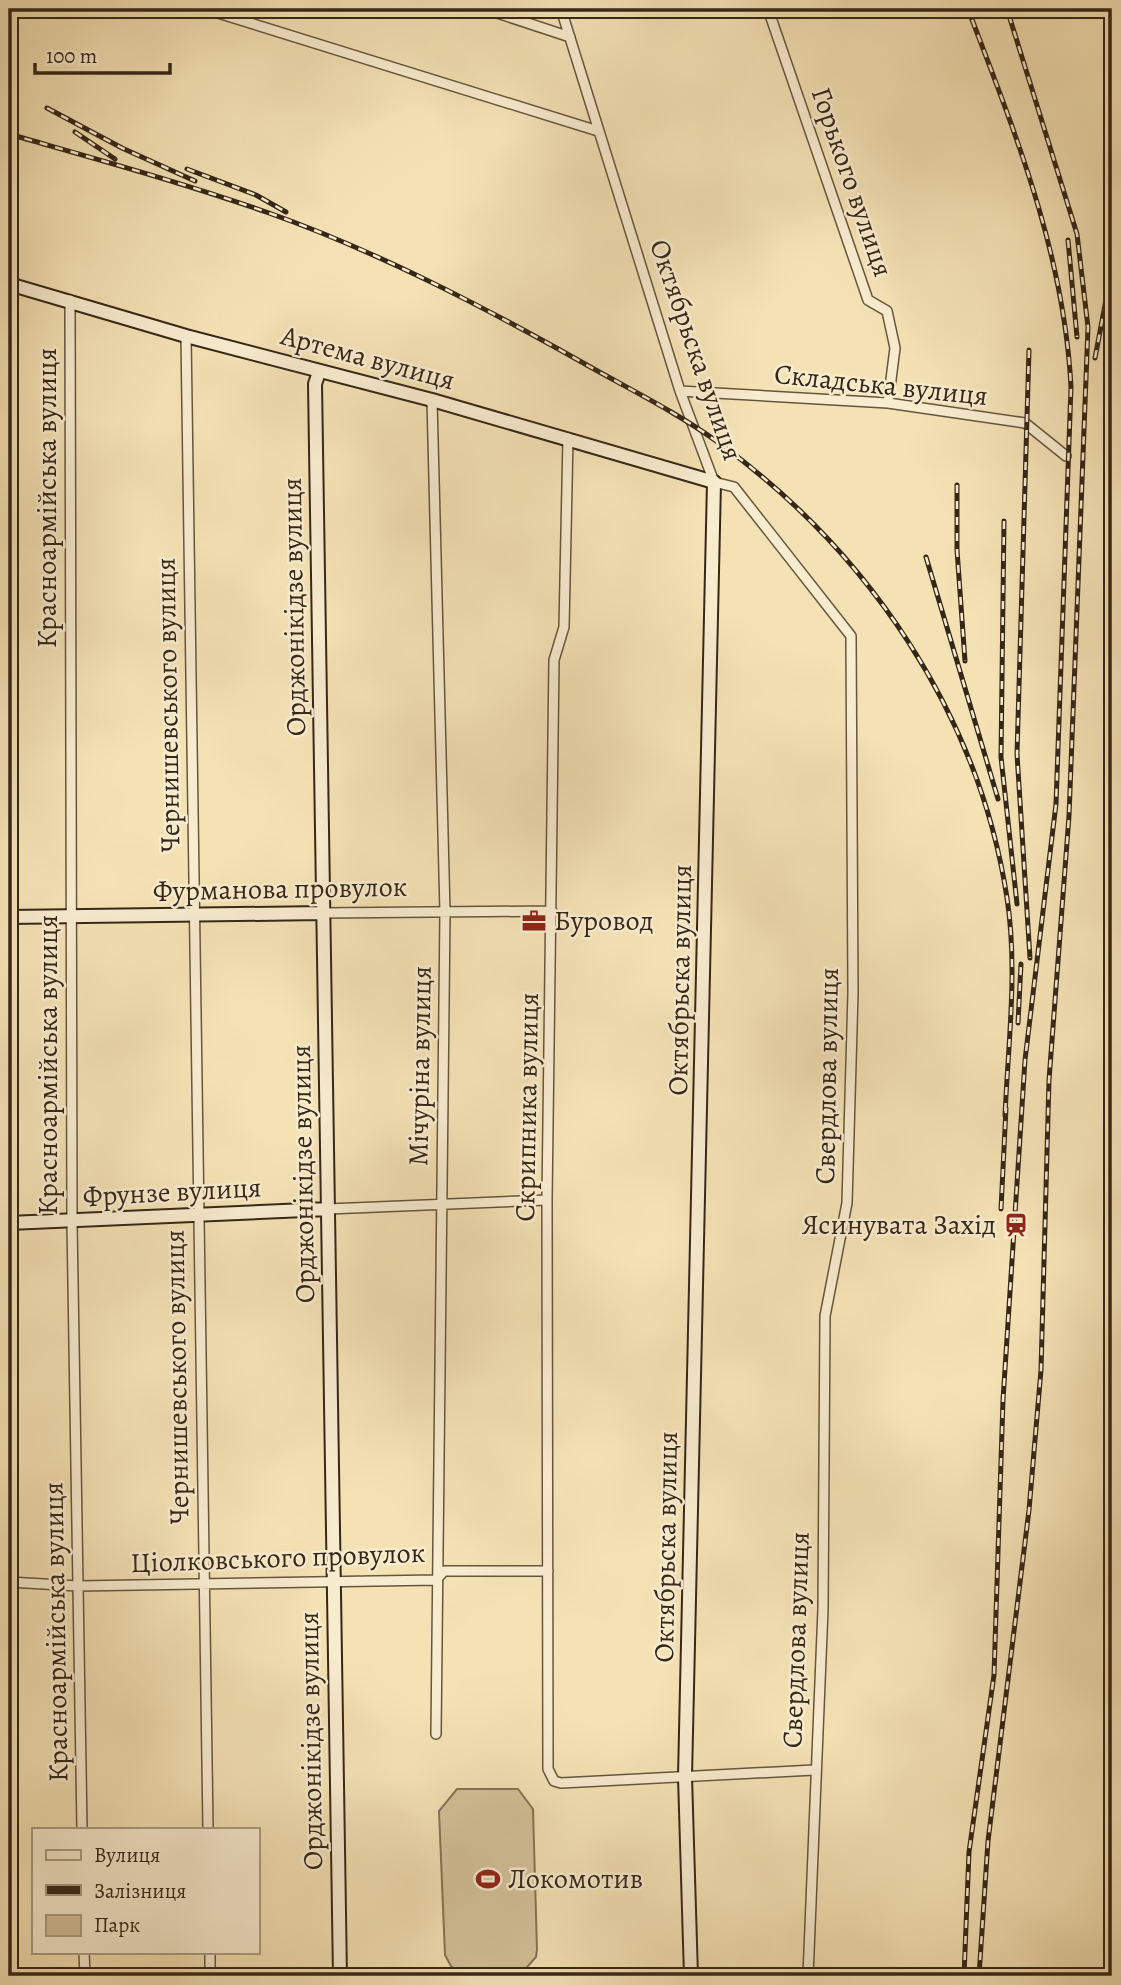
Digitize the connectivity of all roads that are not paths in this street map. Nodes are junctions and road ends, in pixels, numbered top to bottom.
1 (205, 9) edge
2 (485, 9) edge
3 (561, 9) edge
4 (768, 9) edge
5 (570, 37) junction
6 (598, 131) junction
7 (9, 284) edge
8 (70, 300) junction
9 (186, 336) junction
10 (319, 372) junction
11 (680, 391) junction
12 (432, 400) junction
13 (888, 403) junction
14 (568, 438) junction
15 (1066, 456) dead end
16 (715, 482) junction
17 (552, 911) junction
18 (445, 912) junction
19 (323, 913) junction
20 (193, 915) junction
21 (70, 916) junction
22 (9, 917) edge
23 (547, 1200) junction
24 (441, 1202) junction
25 (328, 1209) junction
26 (197, 1213) junction
27 (72, 1222) junction
28 (9, 1223) edge
29 (548, 1571) junction
30 (436, 1580) junction
31 (9, 1582) edge
32 (334, 1582) junction
33 (204, 1584) junction
34 (78, 1586) junction
35 (436, 1734) dead end
36 (814, 1770) junction
37 (685, 1777) junction
38 (82, 1828) edge
39 (208, 1828) edge
40 (84, 1954) edge
41 (209, 1954) edge
42 (85, 1976) edge
43 (210, 1976) edge
44 (340, 1976) edge
45 (691, 1976) edge
46 (807, 1976) edge

1 - 6 street
2 - 5 street
3 - 5 street, Октябрьска вулиця
4 - 13 street, Горького вулиця
5 - 6 street, Октябрьска вулиця
6 - 11 street, Октябрьска вулиця
7 - 8 main road, Артема вулиця
8 - 9 main road, Артема вулиця
8 - 21 street, Красноармійська вулиця
9 - 10 main road, Артема вулиця
9 - 20 street, Чернишевського вулиця
10 - 12 main road, Артема вулиця
10 - 19 main road, Орджонікідзе вулиця
11 - 13 street, Складська вулиця
11 - 16 street, Октябрьска вулиця
12 - 14 main road, Артема вулиця
12 - 18 street, Мічуріна вулиця
13 - 15 street, Складська вулиця
14 - 16 main road, Артема вулиця
14 - 17 street, Скрипника вулиця
16 - 36 street, Свердлова вулиця
16 - 37 main road, Октябрьска вулиця
17 - 18 street, Фурманова провулок
17 - 23 street, Скрипника вулиця
18 - 19 street, Фурманова провулок
18 - 24 street, Мічуріна вулиця
19 - 20 main road, Фурманова провулок
19 - 25 main road, Орджонікідзе вулиця
20 - 21 main road, Фурманова провулок
20 - 26 street, Чернишевського вулиця
21 - 22 main road, Фурманова провулок
21 - 27 street, Красноармійська вулиця
23 - 24 street, Фрунзе вулиця
23 - 29 street, Скрипника вулиця
24 - 25 street, Фрунзе вулиця
24 - 30 street, Мічуріна вулиця
25 - 26 main road, Фрунзе вулиця
25 - 32 main road, Орджонікідзе вулиця
26 - 27 main road, Фрунзе вулиця
26 - 33 street, Чернишевського вулиця
27 - 28 main road, Фрунзе вулиця
27 - 34 street, Красноармійська вулиця
29 - 30 street, Ціолковського провулок
29 - 37 street, Скрипника вулиця
30 - 32 street, Ціолковського провулок
30 - 35 street, Мічуріна вулиця
31 - 34 street, Ціолковського провулок
32 - 33 street, Ціолковського провулок
32 - 44 main road, Орджонікідзе вулиця
33 - 34 street, Ціолковського провулок
33 - 39 street, Чернишевського вулиця
34 - 38 street, Красноармійська вулиця
36 - 37 street
36 - 46 street, Свердлова вулиця
37 - 45 main road, Октябрьска вулиця
40 - 42 street
41 - 43 street

